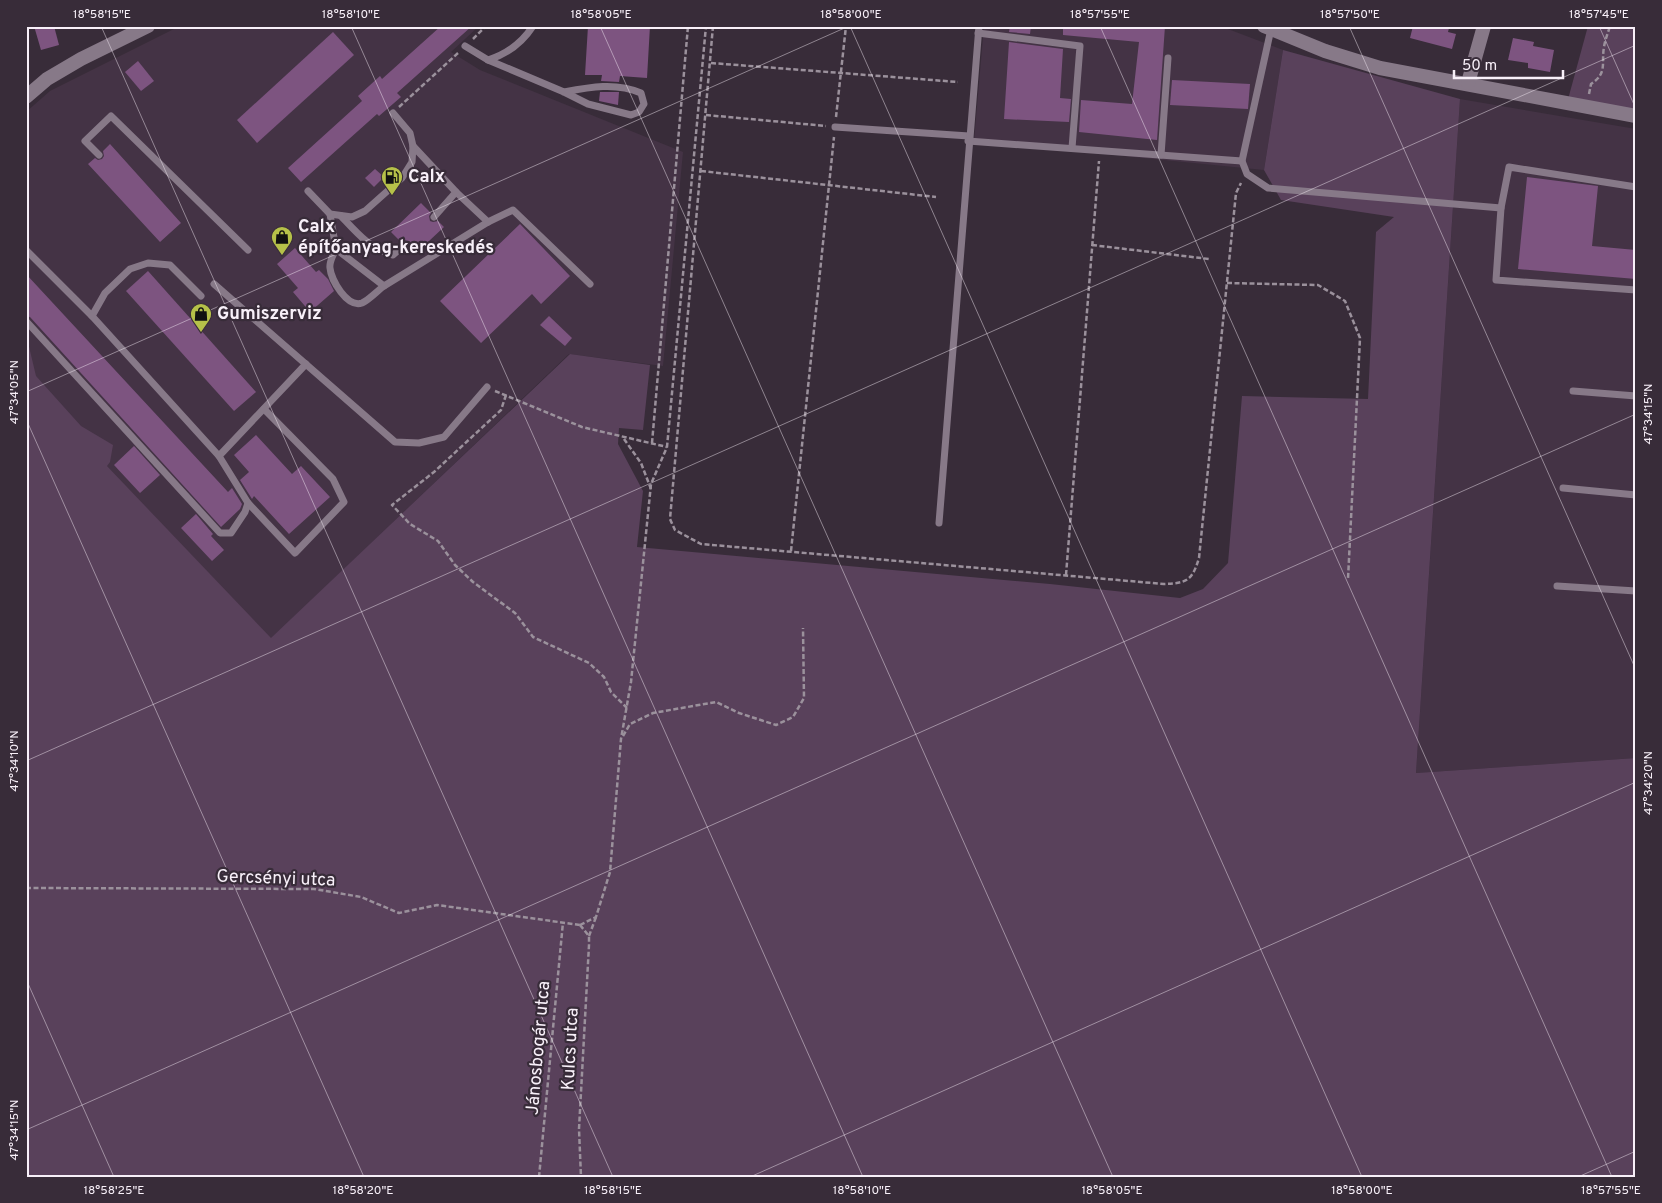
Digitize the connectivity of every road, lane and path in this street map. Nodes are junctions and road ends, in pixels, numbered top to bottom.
1 (148, 26) edge
2 (486, 26) edge
3 (533, 26) edge
4 (688, 26) edge
5 (706, 26) edge
6 (713, 26) edge
7 (846, 26) edge
8 (1484, 26) edge
9 (1610, 26) edge
10 (1273, 28) edge
11 (978, 30) edge
12 (465, 46) junction
13 (1168, 58) dead end
14 (488, 60) junction
15 (710, 63) junction
16 (841, 74) junction
17 (958, 82) dead end
18 (1468, 84) junction
19 (564, 92) junction
20 (26, 97) edge
21 (1591, 107) junction
22 (393, 112) joint
23 (706, 115) junction
24 (1636, 116) edge
25 (835, 127) junction
26 (969, 139) junction
27 (414, 146) junction
28 (1072, 148) junction
29 (1099, 150) junction
30 (98, 155) dead end
31 (1162, 155) junction
32 (1242, 161) junction
33 (701, 171) junction
34 (1248, 174) junction
35 (829, 186) junction
36 (1636, 186) edge
37 (308, 191) dead end
38 (456, 192) junction
39 (936, 197) dead end
40 (1502, 208) junction
41 (330, 214) junction
42 (341, 216) junction
43 (434, 217) dead end
44 (488, 222) junction
45 (1092, 245) junction
46 (404, 246) dead end
47 (26, 250) edge
48 (248, 250) dead end
49 (336, 250) junction
50 (1209, 259) dead end
51 (1227, 283) junction
52 (214, 284) dead end
53 (590, 284) dead end
54 (384, 286) junction
55 (1636, 290) edge
56 (201, 296) dead end
57 (92, 316) junction
58 (26, 321) edge
59 (306, 364) junction
60 (486, 387) joint
61 (1573, 391) dead end
62 (506, 395) junction
63 (1636, 396) edge
64 (264, 409) junction
65 (624, 437) junction
66 (652, 443) junction
67 (667, 446) junction
68 (219, 456) junction
69 (1563, 488) dead end
70 (651, 490) junction
71 (1636, 495) edge
72 (248, 503) junction
73 (938, 523) dead end
74 (791, 551) junction
75 (1066, 575) junction
76 (1348, 579) dead end
77 (1558, 586) dead end
78 (1636, 591) edge
79 (803, 628) dead end
80 (627, 708) junction
81 (621, 740) junction
82 (26, 888) edge
83 (596, 917) junction
84 (563, 922) junction
85 (580, 925) junction
86 (589, 936) junction
87 (539, 1177) edge
88 (581, 1177) edge

1 - 20 street
2 - 12 path
3 - 14 lane
4 - 66 path
5 - 67 path
6 - 15 path
7 - 16 path
8 - 18 street
9 - 21 path
10 - 18 street
10 - 32 lane
11 - 26 lane
11 - 28 lane
12 - 14 lane
12 - 22 path
13 - 31 lane
14 - 19 lane
15 - 16 path
15 - 23 path
16 - 17 path
16 - 25 path
18 - 21 street
19 - 19 lane
21 - 24 street
22 - 27 lane
23 - 25 path
23 - 33 path
25 - 26 lane
25 - 35 path
26 - 28 lane
26 - 73 lane
27 - 38 lane
27 - 42 lane
28 - 29 lane
29 - 31 lane
29 - 45 path
30 - 48 lane
31 - 32 lane
32 - 34 lane
33 - 35 path
33 - 74 path
34 - 40 lane
34 - 51 path
35 - 39 path
35 - 74 path
36 - 40 lane
37 - 41 lane
38 - 43 lane
38 - 44 lane
40 - 55 lane
41 - 42 lane
41 - 49 lane
42 - 46 lane
44 - 53 lane
44 - 54 lane
45 - 50 path
45 - 75 path
47 - 57 lane
49 - 54 lane
49 - 54 lane
51 - 75 path
51 - 76 path
52 - 59 lane
56 - 57 lane
57 - 68 lane
58 - 72 lane
59 - 60 lane
59 - 64 lane
60 - 62 path
61 - 63 lane
62 - 65 path
62 - 80 path
64 - 68 lane
64 - 72 lane
65 - 66 path
65 - 70 path
66 - 67 path
67 - 70 path
68 - 72 lane
69 - 71 lane
70 - 80 path, Kulcs utca
74 - 75 path
77 - 78 lane
79 - 81 path
80 - 81 path, Kulcs utca
81 - 83 path, Kulcs utca
82 - 84 path, Gercsényi utca
83 - 85 path
83 - 86 path, Kulcs utca
84 - 85 path, Gercsényi utca
84 - 87 path, Jánosbogár utca
85 - 86 path
86 - 88 path, Kulcs utca

